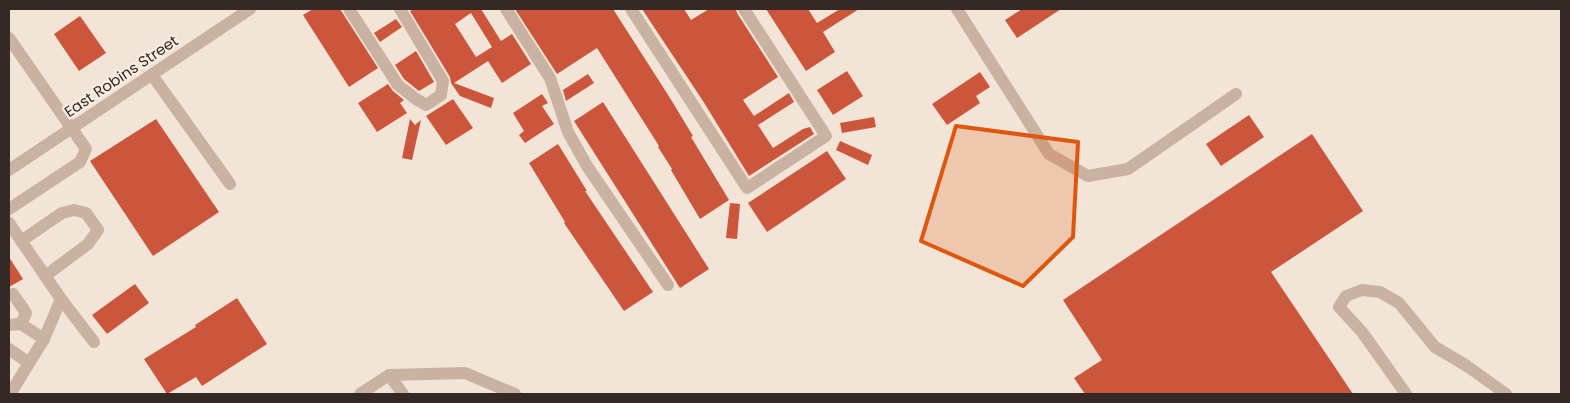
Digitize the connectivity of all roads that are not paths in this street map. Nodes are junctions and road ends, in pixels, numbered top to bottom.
1 (349, 9) edge
2 (400, 9) edge
3 (506, 9) edge
4 (632, 9) edge
5 (744, 9) edge
6 (957, 9) edge
7 (246, 10) edge
8 (9, 38) edge
9 (152, 75) junction
10 (1236, 94) dead end
11 (72, 128) junction
12 (9, 170) edge
13 (230, 184) dead end
14 (9, 209) edge
15 (9, 223) edge
16 (21, 240) junction
17 (45, 276) junction
18 (668, 285) dead end
19 (13, 294) dead end
20 (61, 299) junction
21 (15, 324) edge
22 (44, 339) junction
23 (94, 342) dead end
24 (9, 349) edge
25 (29, 363) junction
26 (389, 375) junction
27 (13, 378) edge
28 (10, 394) edge
29 (360, 394) edge
30 (403, 394) edge
31 (515, 394) edge
32 (1406, 394) edge
33 (1506, 394) edge

1 - 2 street
3 - 18 street
4 - 5 street
6 - 10 street
7 - 9 street, East Robins Street
8 - 11 street
9 - 11 street, East Robins Street
9 - 13 street
11 - 12 street, East Robins Street
11 - 14 street
15 - 16 street
16 - 17 street
16 - 17 street
17 - 20 street
19 - 21 street
20 - 22 street
20 - 23 street
21 - 22 street
22 - 25 street
24 - 25 street
25 - 27 street
26 - 29 street
26 - 30 street
26 - 31 street
27 - 28 street
32 - 33 street

